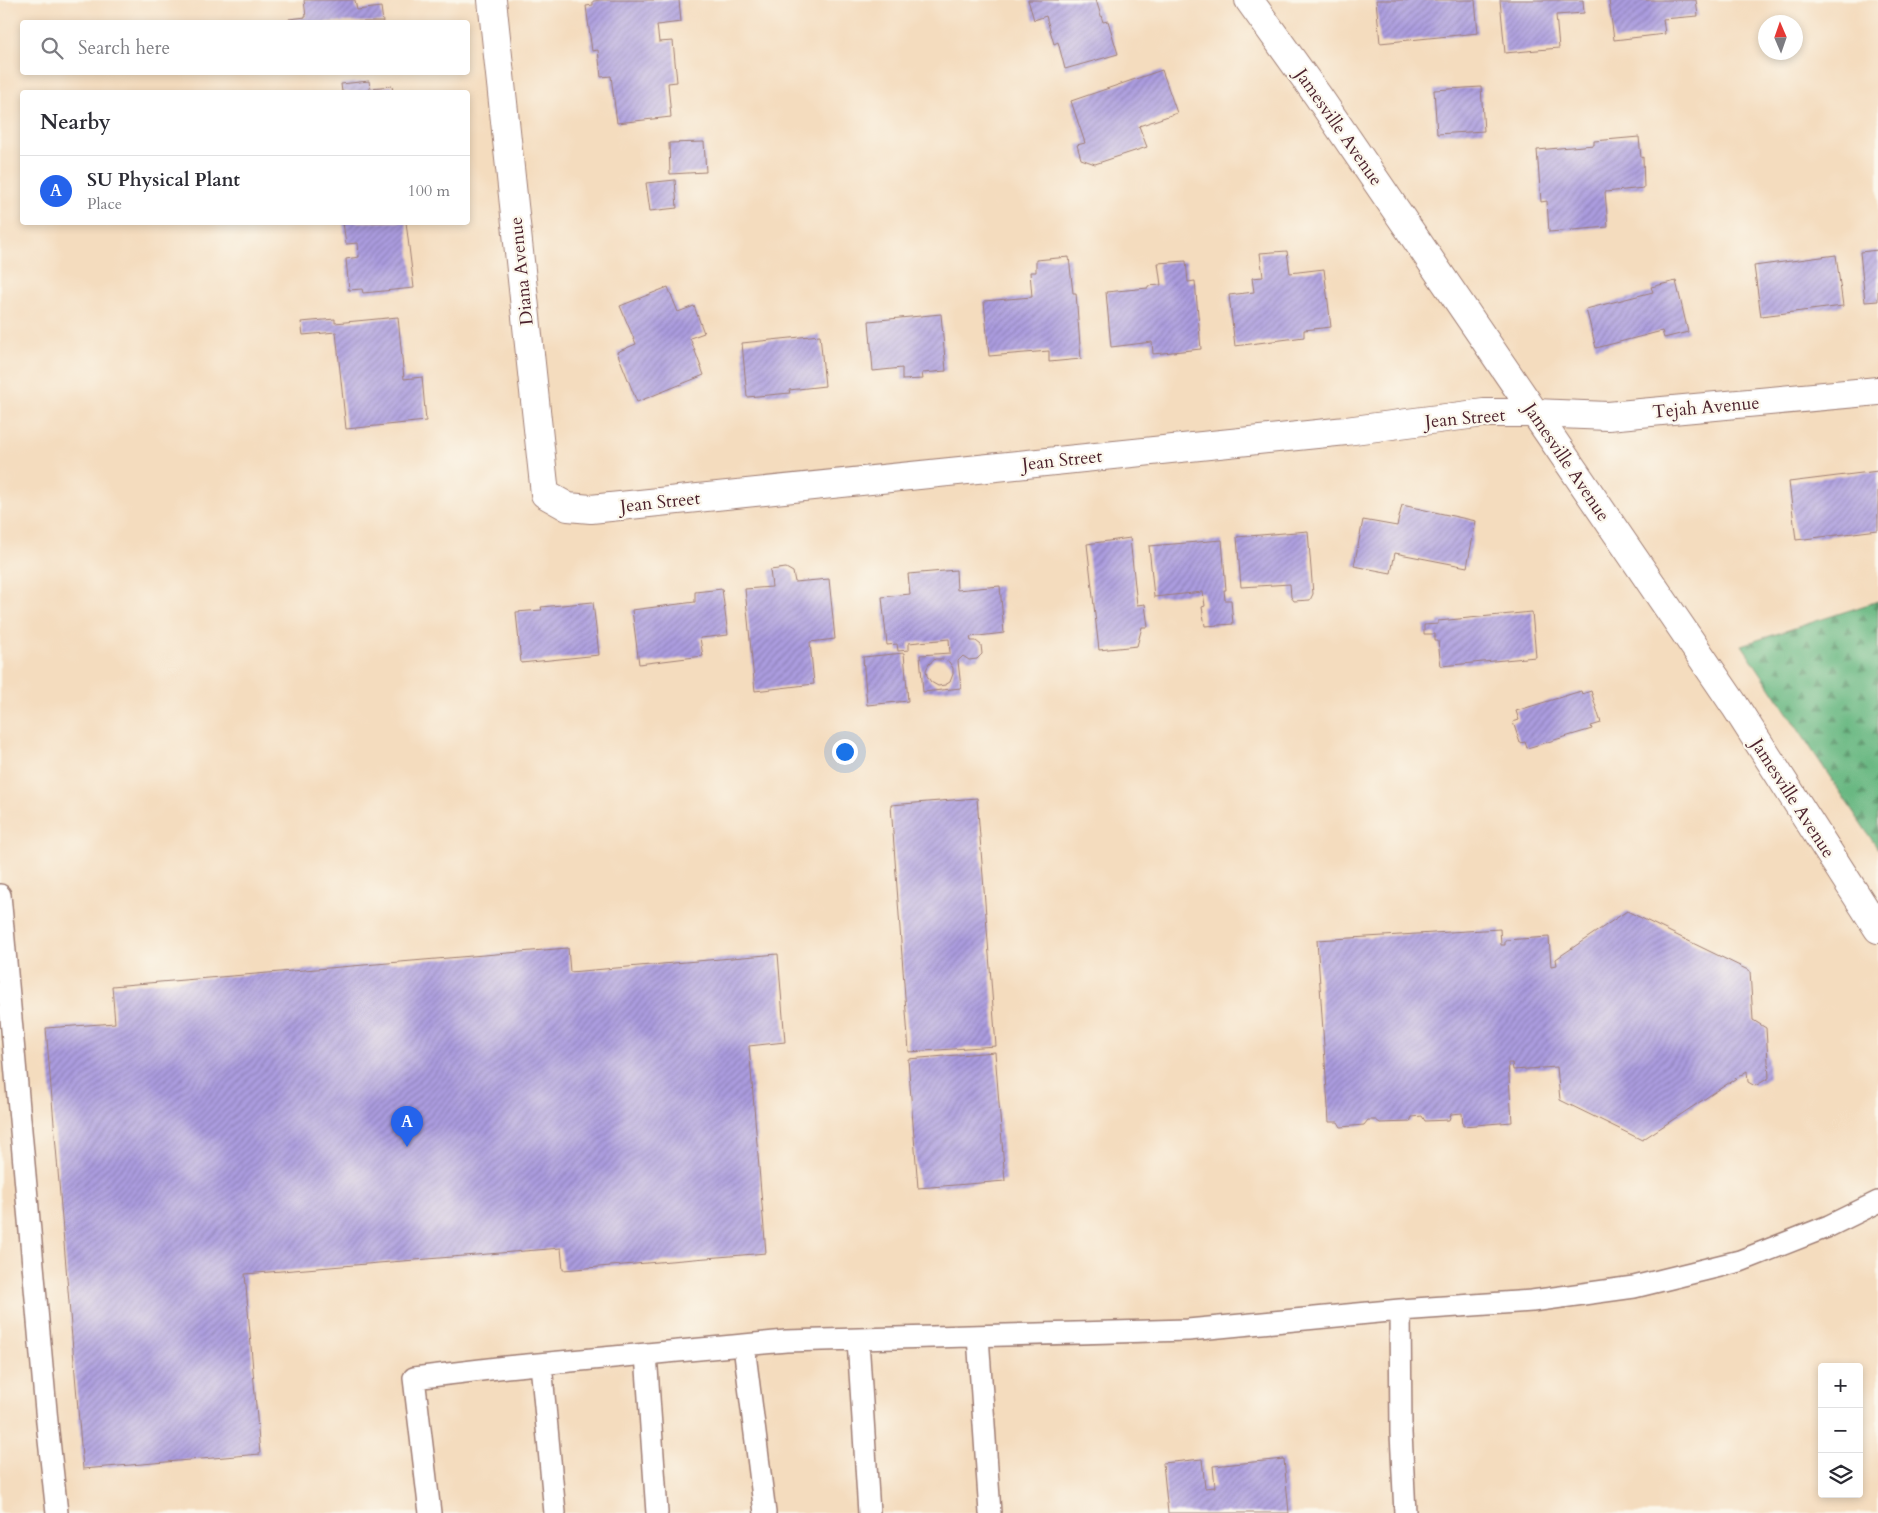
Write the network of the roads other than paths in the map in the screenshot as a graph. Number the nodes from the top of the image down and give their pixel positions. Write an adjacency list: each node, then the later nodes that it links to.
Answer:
1 (492, 0): 5 (street, Diana Avenue)
2 (1249, 0): 4 (street, Jamesville Avenue)
3 (1878, 391): 4 (street, Tejah Avenue)
4 (1534, 413): 5 (street, Jean Street); 7 (street, Jamesville Avenue)
5 (591, 509)
6 (0, 895): 15 (lane)
7 (1878, 929)
8 (1878, 1202): 9 (lane)
9 (1400, 1310): 10 (lane); 22 (lane)
10 (978, 1336): 11 (lane); 21 (lane)
11 (858, 1340): 12 (lane); 20 (lane)
12 (744, 1346): 13 (lane); 19 (lane)
13 (646, 1354): 14 (lane); 18 (lane)
14 (541, 1364): 16 (lane); 17 (lane)
15 (57, 1513)
16 (430, 1513)
17 (555, 1513)
18 (657, 1513)
19 (765, 1513)
20 (869, 1513)
21 (990, 1513)
22 (1405, 1513)

